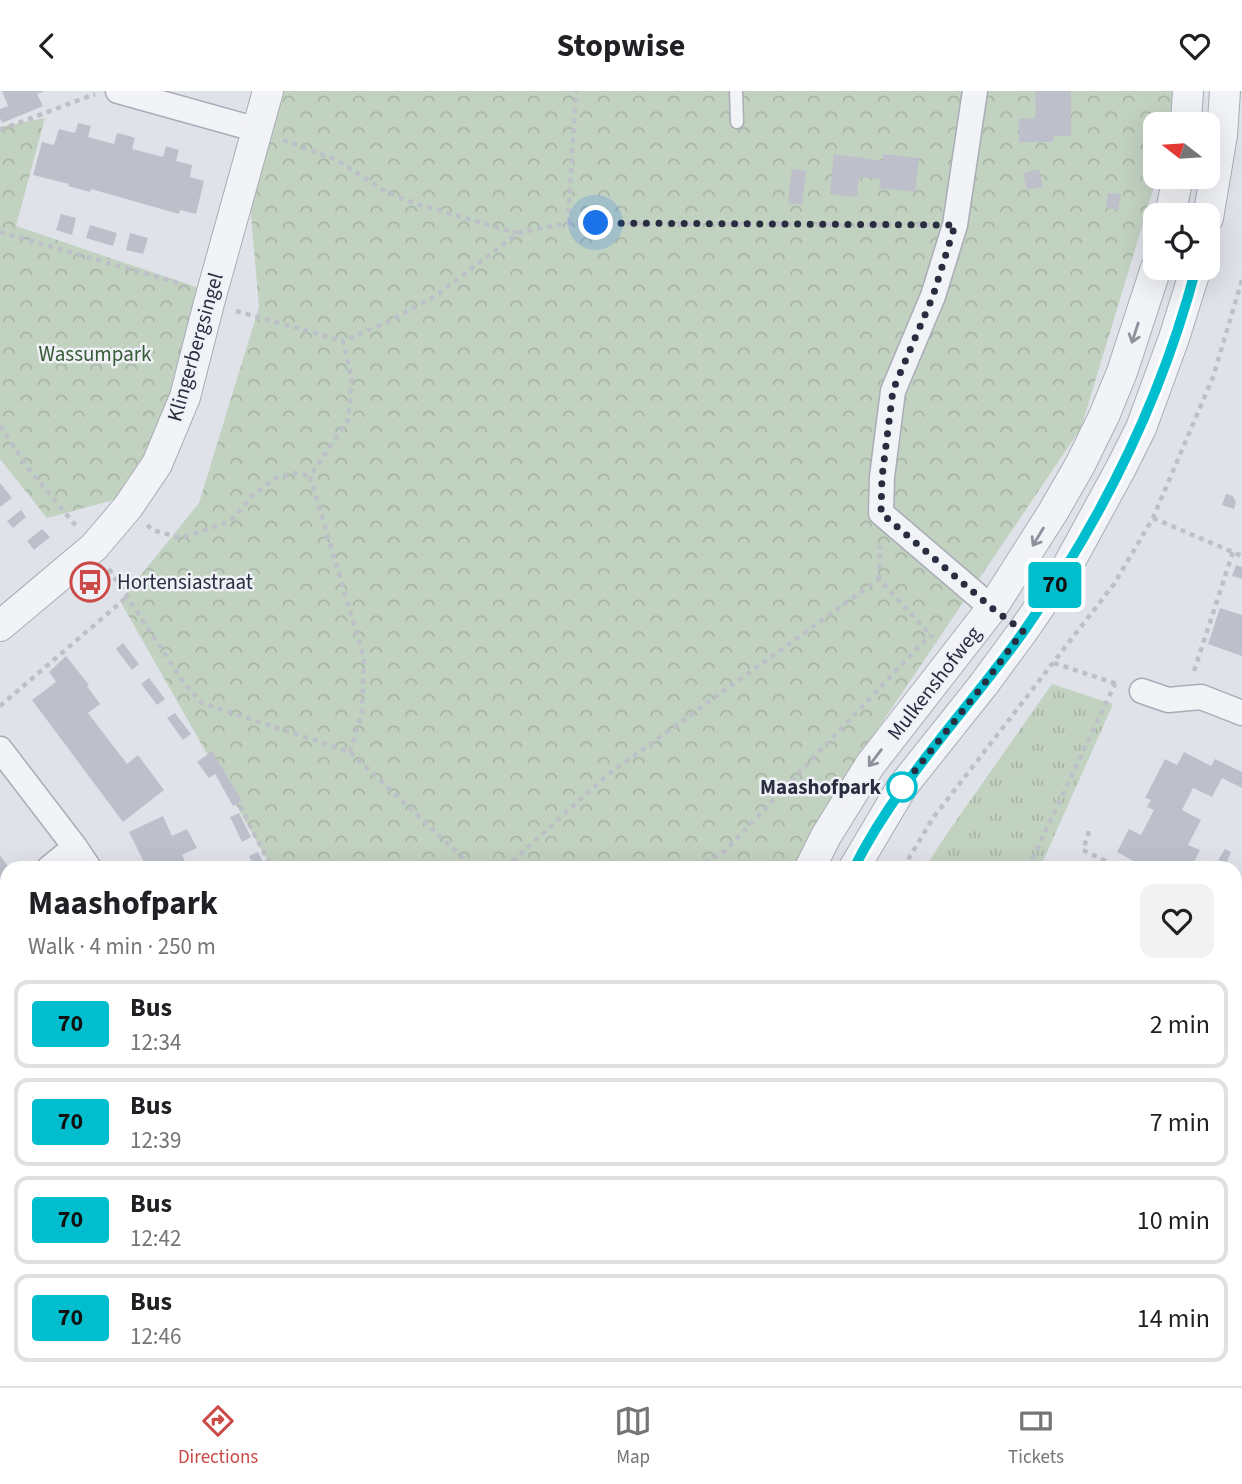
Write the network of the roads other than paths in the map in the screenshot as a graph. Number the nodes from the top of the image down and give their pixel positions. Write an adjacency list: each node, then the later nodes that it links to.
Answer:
1 (118, 91): 9 (street)
2 (268, 91): 9 (street, Klingerbergsingel)
3 (736, 91): 8 (lane)
4 (975, 91): 13 (street)
5 (1188, 91): 7 (street)
6 (1226, 91): 10 (street)
7 (1187, 112)
8 (737, 122)
9 (258, 130): 14 (street, Klingerbergsingel)
10 (1211, 203)
11 (1152, 280): 13 (street, Mulkenshofweg, one-way to 13)
12 (1192, 280): 15 (street, Mulkenshofweg)
13 (992, 608): 15 (street); 22 (street, Mulkenshofweg, one-way to 22)
14 (0, 626)
15 (1023, 631): 23 (street, Mulkenshofweg)
16 (1142, 691): 17 (street)
17 (1242, 713)
18 (0, 749): 19 (street)
19 (75, 846): 20 (street); 21 (street)
20 (57, 861)
21 (85, 861)
22 (814, 861)
23 (858, 861)

